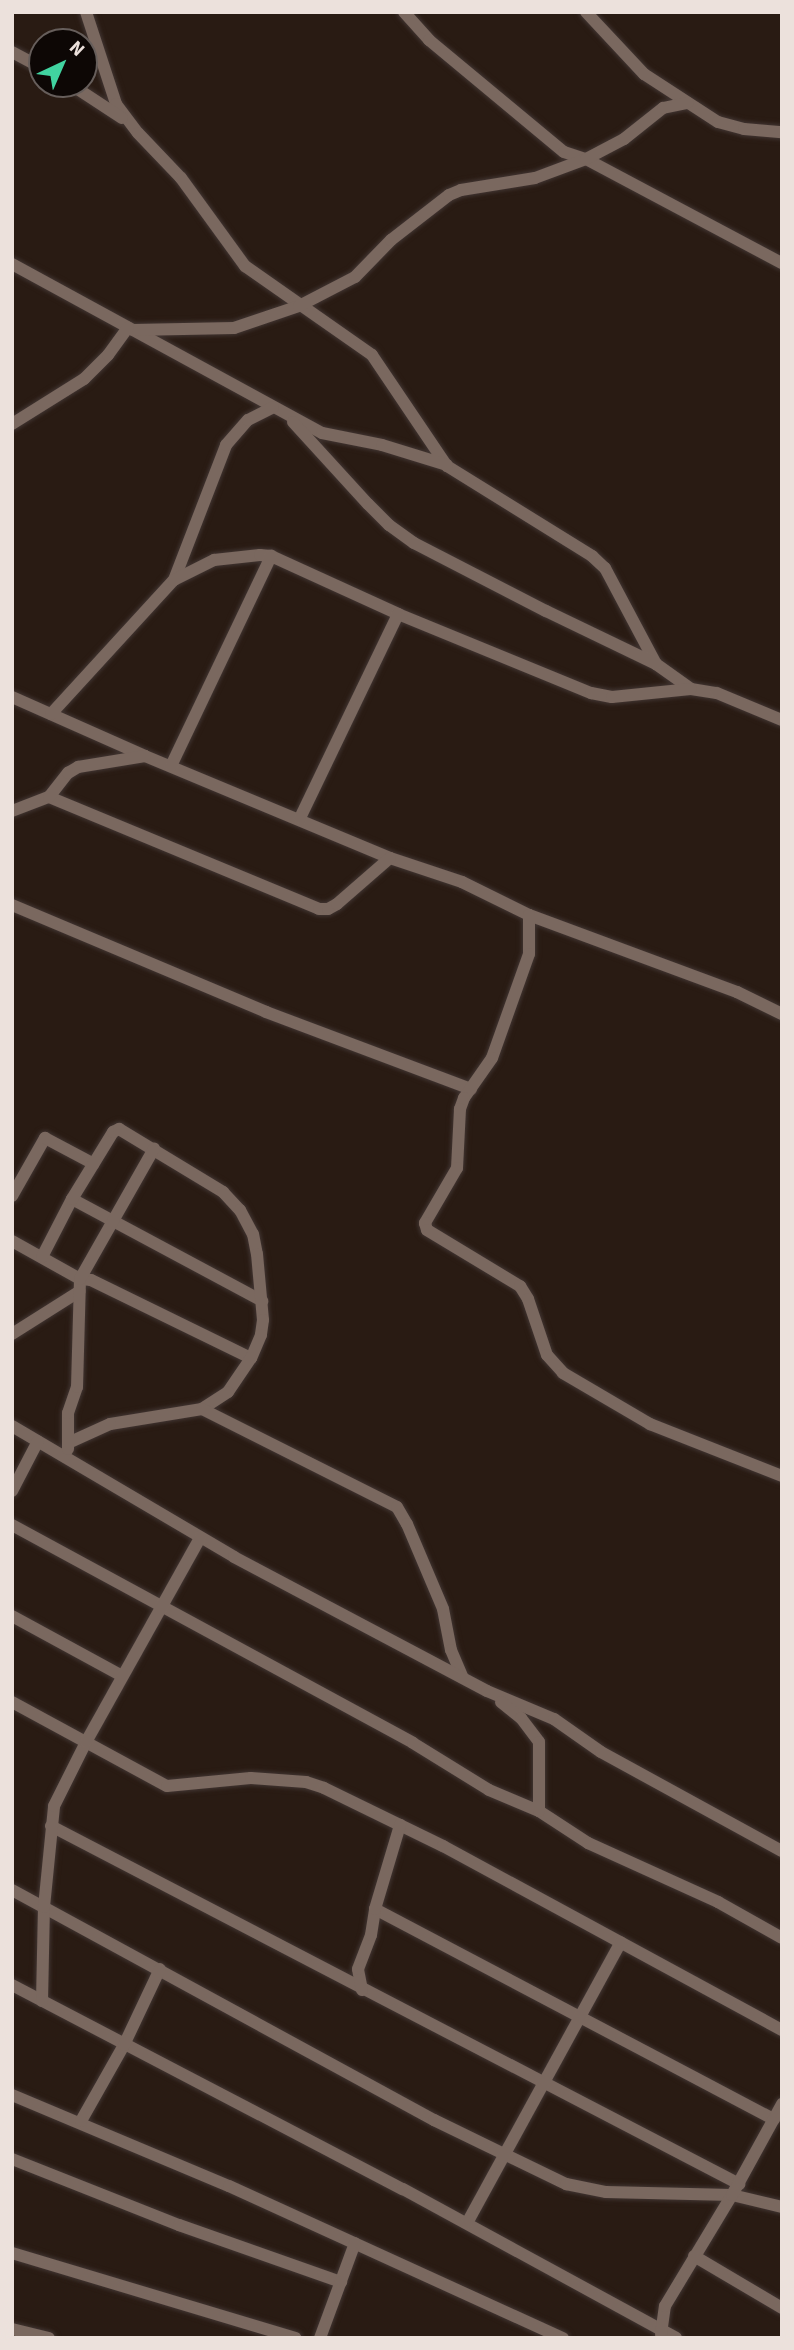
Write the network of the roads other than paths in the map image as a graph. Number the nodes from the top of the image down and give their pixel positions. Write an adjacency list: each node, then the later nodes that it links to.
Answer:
1 (86, 12): 8 (street)
2 (404, 12): 10 (street)
3 (586, 12): 7 (street)
4 (12, 52): 5 (street)
5 (28, 61)
6 (92, 98): 8 (street)
7 (687, 103): 9 (street); 10 (street)
8 (130, 123): 13 (street)
9 (782, 132)
10 (586, 159): 11 (street); 13 (street)
11 (782, 263)
12 (12, 264): 14 (street)
13 (299, 306): 14 (street); 18 (street)
14 (130, 328): 15 (street); 17 (street)
15 (274, 407): 16 (street); 20 (street)
16 (285, 414): 18 (street); 22 (street)
17 (12, 424)
18 (447, 466): 22 (street)
19 (271, 556): 20 (street); 21 (street); 28 (street)
20 (174, 580): 25 (street)
21 (398, 614): 23 (street); 31 (street)
22 (656, 664): 23 (street)
23 (691, 689): 26 (street)
24 (12, 697): 25 (street)
25 (51, 714): 27 (street)
26 (782, 720)
27 (145, 756): 28 (street); 29 (street)
28 (170, 766): 31 (street)
29 (48, 797): 30 (street); 32 (street)
30 (12, 811)
31 (300, 818): 32 (street)
32 (390, 858): 34 (street)
33 (12, 905): 36 (street)
34 (529, 915): 35 (street); 36 (street)
35 (782, 1014)
36 (471, 1089): 53 (street)
37 (154, 1149): 38 (street); 41 (street); 45 (street)
38 (94, 1164): 39 (street); 40 (street)
39 (12, 1196)
40 (72, 1199): 41 (street); 43 (street)
41 (113, 1220): 44 (street); 45 (street)
42 (12, 1241): 43 (street)
43 (42, 1257): 44 (street)
44 (80, 1285): 46 (street); 47 (street); 51 (street)
45 (262, 1301): 47 (street)
46 (15, 1330)
47 (251, 1358): 48 (street)
48 (202, 1409): 51 (street); 60 (street)
49 (12, 1426): 50 (street)
50 (37, 1441): 52 (street); 54 (street)
51 (68, 1443): 52 (street)
52 (69, 1460): 56 (street)
53 (782, 1476)
54 (12, 1491)
55 (12, 1525): 57 (street)
56 (200, 1538): 57 (street); 60 (street)
57 (160, 1606): 59 (street); 64 (street)
58 (12, 1616): 59 (street)
59 (122, 1676): 63 (street)
60 (463, 1678): 61 (street)
61 (487, 1691): 64 (street); 67 (street)
62 (12, 1702): 63 (street)
63 (86, 1742): 65 (street); 66 (street)
64 (539, 1811): 71 (street)
65 (400, 1825): 70 (street); 72 (street)
66 (51, 1826): 69 (street); 75 (street)
67 (782, 1851)
68 (12, 1890): 69 (street)
69 (44, 1908): 73 (street); 76 (street)
70 (375, 1909): 75 (street); 77 (street)
71 (782, 1938)
72 (621, 1941): 77 (street); 78 (street)
73 (160, 1969): 79 (street); 85 (street)
74 (12, 1985): 76 (street)
75 (362, 1990): 80 (street)
76 (42, 2001): 79 (street)
77 (579, 2017): 80 (street); 83 (street)
78 (782, 2030)
79 (124, 2045): 84 (street); 89 (street)
80 (542, 2084): 85 (street); 87 (street)
81 (12, 2095): 84 (street)
82 (782, 2105): 83 (street)
83 (774, 2119): 87 (street)
84 (81, 2122): 90 (street)
85 (505, 2154): 87 (street); 89 (street)
86 (12, 2159): 93 (street)
87 (736, 2190): 88 (street); 92 (street)
88 (782, 2207)
89 (467, 2223): 96 (street)
90 (355, 2243): 93 (street); 100 (street)
91 (12, 2253): 98 (street)
92 (694, 2256): 94 (street); 96 (street)
93 (341, 2282): 99 (street)
94 (782, 2308)
95 (12, 2329): 97 (street)
96 (662, 2334): 101 (street)
97 (49, 2338)
98 (296, 2338)
99 (320, 2338)
100 (563, 2338)
101 (676, 2338)

